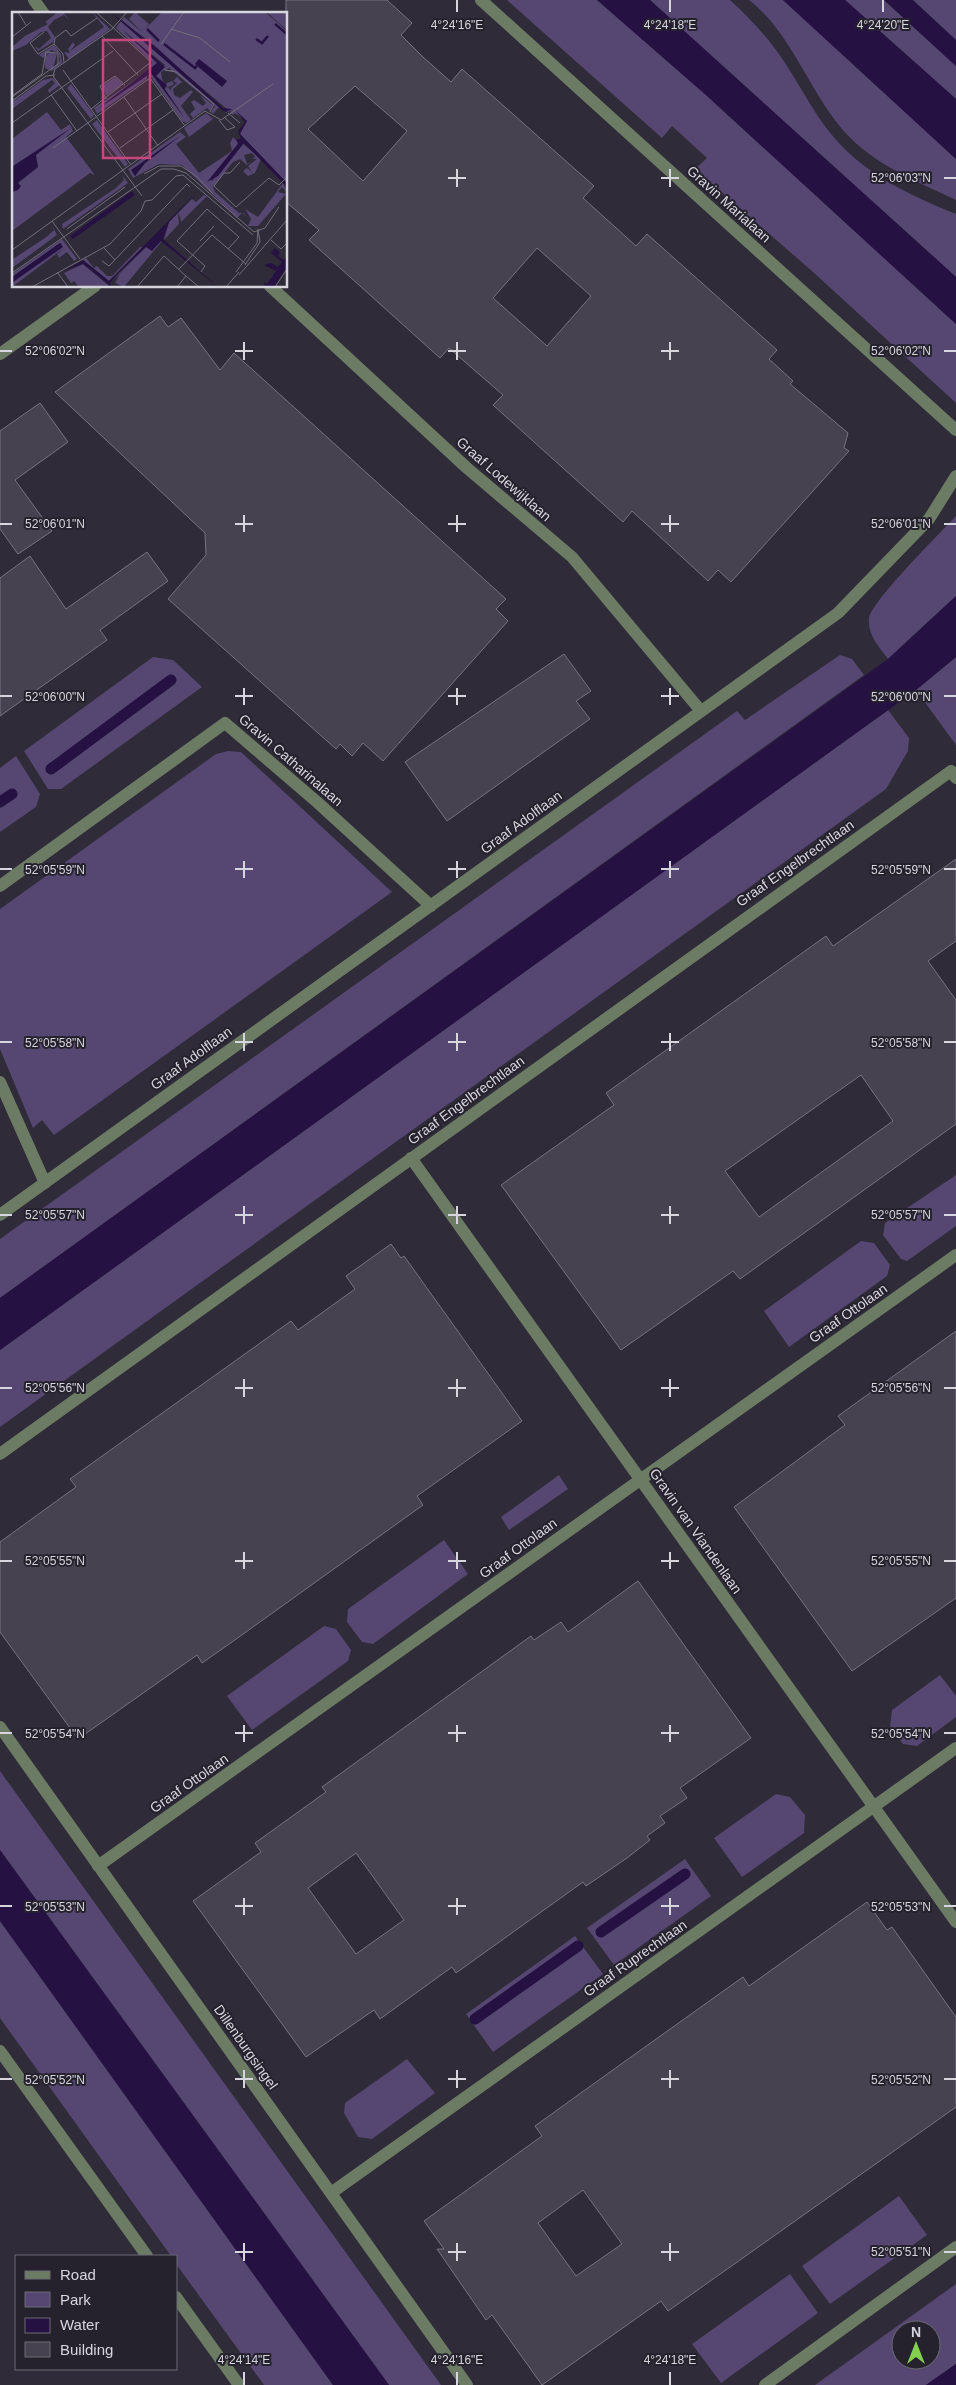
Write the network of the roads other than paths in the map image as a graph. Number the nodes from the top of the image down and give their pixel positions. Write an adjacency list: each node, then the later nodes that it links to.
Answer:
1 (34, 0): 3 (street)
2 (481, 0): 7 (street, Gravin Marialaan)
3 (43, 12)
4 (92, 288): 6 (street)
5 (272, 288): 9 (street, Graaf Lodewijklaan)
6 (0, 354)
7 (956, 430)
8 (956, 476): 9 (street, Graaf Adolflaan)
9 (701, 711): 12 (street, Graaf Adolflaan)
10 (953, 775): 14 (street, Graaf Engelbrechtlaan)
11 (0, 886): 12 (street, Gravin Catharinalaan)
12 (431, 906): 15 (street, Graaf Adolflaan)
13 (0, 1082): 15 (street)
14 (411, 1158): 18 (street, Graaf Engelbrechtlaan); 19 (street, Gravin van Viandenlaan)
15 (45, 1183): 16 (street, Graaf Adolflaan)
16 (0, 1215)
17 (956, 1254): 19 (street, Graaf Ottolaan)
18 (0, 1454)
19 (640, 1479): 22 (street, Gravin van Viandenlaan); 23 (street, Graaf Ottolaan)
20 (0, 1727): 23 (street, Dillenburgsingel)
21 (956, 1748): 22 (street, Graaf Ruprechtlaan)
22 (874, 1806): 24 (street, Gravin van Viandenlaan); 26 (street, Graaf Ruprechtlaan)
23 (98, 1866): 26 (street, Dillenburgsingel)
24 (956, 1922)
25 (0, 2051): 28 (street)
26 (331, 2194): 31 (street, Dillenburgsingel)
27 (956, 2247): 32 (street)
28 (146, 2255)
29 (178, 2300): 30 (street)
30 (239, 2385)
31 (467, 2385)
32 (765, 2385)

